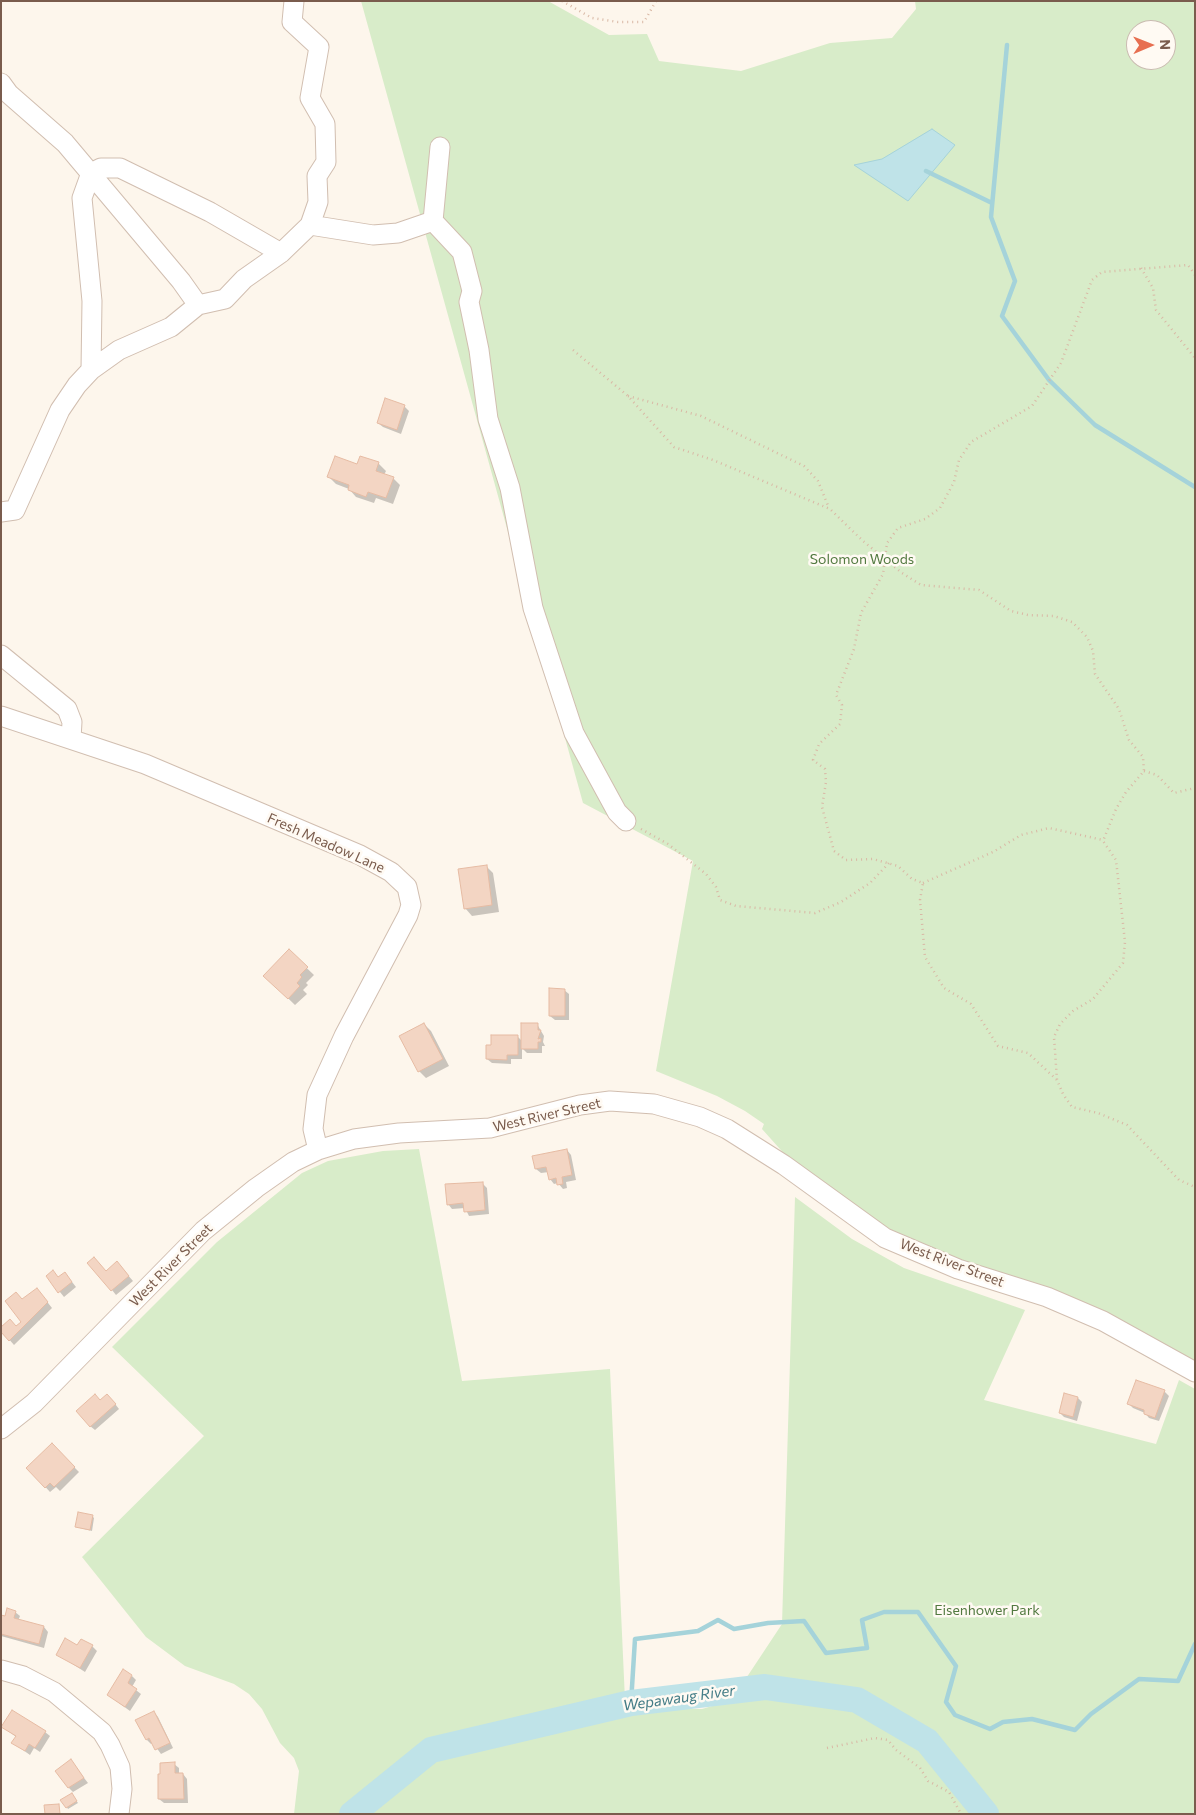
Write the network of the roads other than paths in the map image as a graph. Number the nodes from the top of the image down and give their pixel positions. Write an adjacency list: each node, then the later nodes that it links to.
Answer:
1 (294, 1): 6 (street)
2 (1, 82): 4 (street)
3 (440, 147): 5 (street)
4 (91, 173): 7 (street); 8 (street); 9 (street)
5 (433, 221): 6 (street); 14 (street)
6 (310, 225): 7 (street)
7 (281, 253): 8 (street)
8 (198, 305): 9 (street)
9 (91, 370): 10 (street)
10 (1, 512)
11 (1, 655): 13 (street)
12 (1, 716): 13 (street, Fresh Meadow Lane)
13 (71, 739): 15 (street, Fresh Meadow Lane)
14 (626, 821)
15 (318, 1150): 16 (street, West River Street); 17 (street, West River Street)
16 (1195, 1372)
17 (1, 1430)
18 (1, 1670): 19 (street)
19 (119, 1814)

